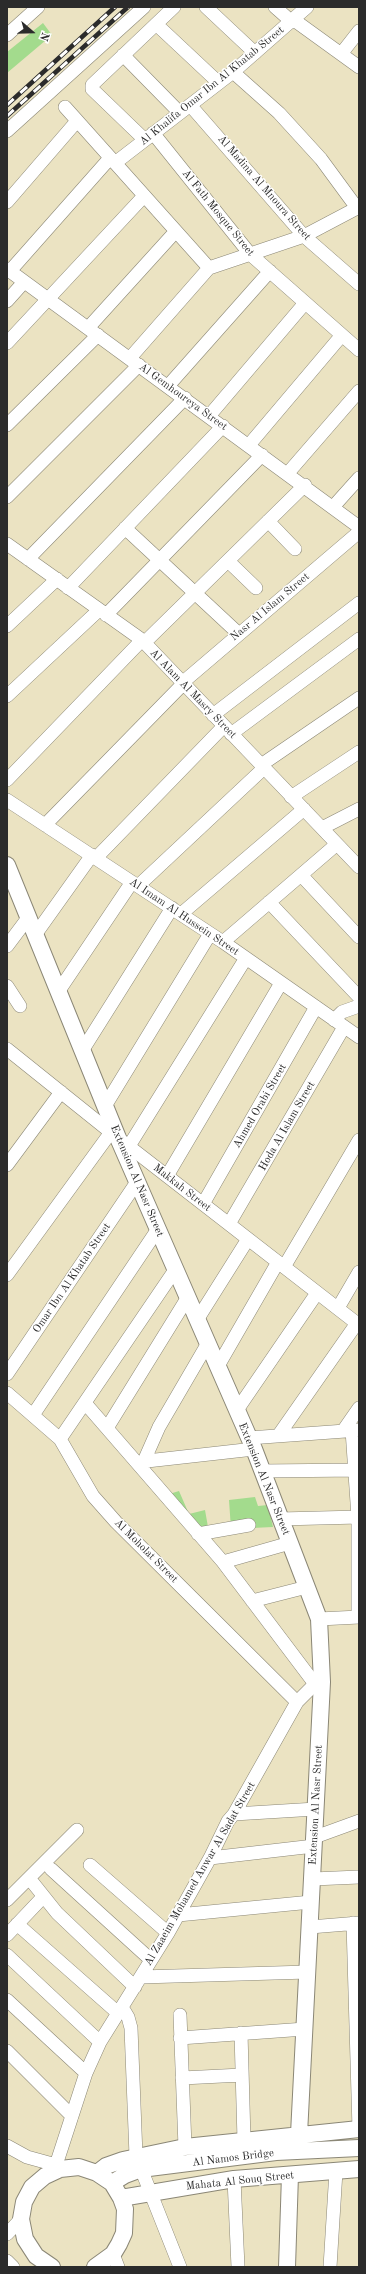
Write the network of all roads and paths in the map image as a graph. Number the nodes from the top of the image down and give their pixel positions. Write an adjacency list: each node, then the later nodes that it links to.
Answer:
1 (38, 7): 10 (street)
2 (144, 7): 20 (street)
3 (174, 7): 8 (street)
4 (206, 7): 11 (street)
5 (275, 7): 7 (street)
6 (307, 7): 7 (street, Al Khalifa Omar Ibn Al Khatab Street)
7 (293, 21): 11 (street, Al Khalifa Omar Ibn Al Khatab Street); 12 (street)
8 (156, 24): 13 (street); 16 (street)
9 (359, 31): 12 (street)
10 (7, 35)
11 (255, 53): 15 (street, Al Khalifa Omar Ibn Al Khatab Street)
12 (341, 54): 14 (street)
13 (123, 55): 18 (street, Al Madina Al Mnoura Street); 21 (street, Al Fath Mosque Street)
14 (359, 68)
15 (233, 72): 16 (street, Al Khalifa Omar Ibn Al Khatab Street); 25 (street)
16 (219, 83): 18 (street, Al Khalifa Omar Ibn Al Khatab Street)
17 (65, 107): 19 (street)
18 (185, 109): 21 (street, Al Khalifa Omar Ibn Al Khatab Street); 27 (street, Al Madina Al Mnoura Street)
19 (77, 121): 22 (street); 24 (street)
20 (7, 131)
21 (149, 137): 22 (street, Al Khalifa Omar Ibn Al Khatab Street); 28 (street, Al Fath Mosque Street)
22 (113, 161): 23 (street); 30 (street, Al Khalifa Omar Ibn Al Khatab Street)
23 (144, 196): 26 (street); 34 (street)
24 (7, 202)
25 (357, 211): 27 (street)
26 (176, 231): 29 (street); 37 (street)
27 (304, 236): 28 (street); 33 (street, Al Madina Al Mnoura Street)
28 (250, 254): 29 (street); 31 (street, Al Fath Mosque Street)
29 (209, 268): 41 (street)
30 (8, 270): 32 (street, Al Gemhoureya Street)
31 (270, 271): 36 (street, Al Fath Mosque Street); 42 (street)
32 (24, 282): 34 (street, Al Gemhoureya Street); 35 (street)
33 (359, 284)
34 (49, 300): 37 (street, Al Gemhoureya Street); 39 (street)
35 (7, 301)
36 (306, 303): 38 (street, Al Fath Mosque Street); 45 (street)
37 (93, 332): 41 (street, Al Gemhoureya Street); 46 (street)
38 (342, 335): 40 (street, Al Fath Mosque Street); 48 (street)
39 (7, 343)
40 (359, 350)
41 (134, 362): 42 (street, Al Gemhoureya Street); 53 (street)
42 (168, 386): 44 (street, Al Gemhoureya Street)
43 (359, 390): 50 (street)
44 (185, 398): 45 (street, Al Gemhoureya Street); 61 (street)
45 (209, 416): 47 (street, Al Gemhoureya Street)
46 (7, 425)
47 (223, 426): 48 (street, Al Gemhoureya Street); 57 (street)
48 (249, 445): 49 (street, Al Gemhoureya Street)
49 (262, 455): 50 (street, Al Gemhoureya Street); 62 (street)
50 (288, 473): 52 (street, Al Gemhoureya Street)
51 (359, 478): 54 (street)
52 (305, 485): 54 (street, Al Gemhoureya Street); 55 (street)
53 (7, 496)
54 (333, 507): 56 (street, Al Gemhoureya Street)
55 (268, 521): 60 (street); 63 (street)
56 (359, 526)
57 (125, 528): 62 (street); 65 (street)
58 (359, 532): 71 (street, Nasr Al Islam Street)
59 (9, 548): 61 (street, Al Alam Al Masry Street)
60 (295, 549)
61 (28, 559): 64 (street, Al Alam Al Masry Street)
62 (160, 560): 67 (street); 69 (street)
63 (228, 561): 66 (street); 67 (street)
64 (57, 579): 65 (street, Al Alam Al Masry Street); 70 (street)
65 (68, 588): 69 (street, Al Alam Al Masry Street)
66 (256, 588)
67 (195, 593): 71 (street); 73 (street)
68 (359, 603): 77 (street)
69 (102, 612): 73 (street, Al Alam Al Masry Street); 75 (street)
70 (7, 626)
71 (239, 634): 74 (street, Nasr Al Islam Street)
72 (359, 639): 78 (street)
73 (143, 642): 74 (street, Al Alam Al Masry Street); 81 (street)
74 (183, 683): 77 (street, Al Alam Al Masry Street); 86 (street, Nasr Al Islam Street)
75 (7, 696)
76 (359, 698): 80 (street)
77 (213, 715): 78 (street, Al Alam Al Masry Street)
78 (227, 730): 80 (street, Al Alam Al Masry Street); 89 (street)
79 (359, 752): 82 (street)
80 (262, 766): 82 (street, Al Alam Al Masry Street); 93 (street)
81 (7, 780)
82 (291, 796): 84 (street, Al Alam Al Masry Street)
83 (7, 800): 86 (street, Al Imam Al Hussein Street)
84 (304, 809): 87 (street, Al Alam Al Masry Street); 95 (street)
85 (359, 809): 87 (street)
86 (45, 825): 89 (street, Al Imam Al Hussein Street)
87 (322, 828): 88 (street, Al Alam Al Masry Street)
88 (337, 844): 90 (street, Al Alam Al Masry Street); 92 (street)
89 (94, 857): 93 (street, Al Imam Al Hussein Street); 98 (street)
90 (358, 864)
91 (8, 870): 96 (street, Extension Al Nasr Street)
92 (301, 875): 94 (street); 99 (street)
93 (135, 884): 95 (street, Al Imam Al Hussein Street); 105 (street)
94 (269, 902): 100 (street); 106 (street)
95 (176, 911): 97 (street, Al Imam Al Hussein Street); 112 (street)
96 (28, 918): 98 (street, Extension Al Nasr Street); 101 (street)
97 (210, 934): 100 (street, Al Imam Al Hussein Street); 115 (street)
98 (35, 935): 105 (street, Extension Al Nasr Street)
99 (359, 936)
100 (223, 942): 102 (street, Al Imam Al Hussein Street)
101 (7, 946)
102 (246, 958): 103 (street, Al Imam Al Hussein Street); 116 (street)
103 (281, 983): 109 (street, Al Imam Al Hussein Street); 119 (street)
104 (7, 986): 107 (street)
105 (58, 992): 112 (street, Extension Al Nasr Street)
106 (359, 997)
107 (20, 1006)
108 (359, 1006): 110 (street)
109 (316, 1007): 110 (street, Al Imam Al Hussein Street); 121 (street, Ahmed Orabi Street)
110 (339, 1023): 111 (street, Al Imam Al Hussein Street); 122 (street, Hoda Al Islam Street)
111 (359, 1037)
112 (82, 1050): 115 (street, Extension Al Nasr Street)
113 (9, 1054): 114 (street, Makkah Street)
114 (61, 1092): 116 (street, Makkah Street); 118 (street)
115 (104, 1106): 116 (street, Extension Al Nasr Street)
116 (119, 1139): 119 (street, Makkah Street); 120 (street, Extension Al Nasr Street); 128 (street)
117 (359, 1140): 125 (street)
118 (7, 1165)
119 (167, 1176): 121 (street, Makkah Street)
120 (137, 1182): 123 (street, Extension Al Nasr Street); 136 (street, Omar Ibn Al Khatab Street)
121 (203, 1204): 122 (street, Makkah Street)
122 (229, 1224): 124 (street, Makkah Street)
123 (158, 1229): 126 (street, Extension Al Nasr Street); 141 (street)
124 (248, 1239): 125 (street, Makkah Street); 132 (street)
125 (281, 1264): 129 (street, Makkah Street); 135 (street)
126 (175, 1270): 130 (street, Extension Al Nasr Street); 138 (street)
127 (359, 1272): 131 (street)
128 (7, 1275)
129 (317, 1293): 131 (street, Makkah Street); 140 (street)
130 (188, 1298): 132 (street, Extension Al Nasr Street); 142 (street)
131 (338, 1308): 133 (street, Makkah Street)
132 (198, 1320): 134 (street, Extension Al Nasr Street)
133 (358, 1324): 144 (street)
134 (208, 1343): 135 (street, Extension Al Nasr Street); 147 (street)
135 (218, 1366): 140 (street, Extension Al Nasr Street)
136 (7, 1374)
137 (7, 1393): 141 (street, Al Moholat Street)
138 (85, 1403): 142 (street); 145 (street)
139 (359, 1408): 143 (street)
140 (237, 1410): 146 (street, Extension Al Nasr Street)
141 (33, 1415): 145 (street, Al Moholat Street)
142 (107, 1428): 147 (street)
143 (351, 1430): 144 (street); 148 (street)
144 (278, 1436): 146 (street)
145 (60, 1439): 161 (street, Al Moholat Street)
146 (251, 1444): 147 (street); 149 (street, Extension Al Nasr Street)
147 (140, 1462): 153 (street)
148 (357, 1470): 149 (street); 150 (street)
149 (262, 1471): 151 (street, Extension Al Nasr Street)
150 (358, 1517): 151 (street); 158 (street)
151 (280, 1519): 154 (street, Extension Al Nasr Street)
152 (249, 1524): 153 (street)
153 (198, 1534): 155 (street)
154 (290, 1543): 155 (street); 156 (street, Extension Al Nasr Street)
155 (223, 1562): 157 (street)
156 (306, 1587): 157 (street); 159 (street, Extension Al Nasr Street)
157 (252, 1601): 160 (street)
158 (358, 1617): 159 (street)
159 (319, 1619): 160 (street, Extension Al Nasr Street)
160 (319, 1683): 161 (street, Al Zaaeim Mohamed Anwar Al Sadat Street); 162 (street, Extension Al Nasr Street)
161 (297, 1702): 163 (street, Al Zaaeim Mohamed Anwar Al Sadat Street)
162 (316, 1809): 163 (street); 166 (street, Extension Al Nasr Street)
163 (234, 1814): 167 (street, Al Zaaeim Mohamed Anwar Al Sadat Street)
164 (359, 1821): 166 (street)
165 (77, 1830): 174 (street)
166 (314, 1842): 167 (street); 171 (street, Extension Al Nasr Street)
167 (210, 1858): 176 (street, Al Zaaeim Mohamed Anwar Al Sadat Street)
168 (90, 1865): 180 (street)
169 (51, 1869): 183 (street)
170 (359, 1877): 171 (street)
171 (313, 1879): 175 (street, Extension Al Nasr Street)
172 (33, 1883): 173 (street)
173 (43, 1897): 178 (street); 185 (street)
174 (7, 1900)
175 (311, 1902): 176 (street); 179 (street, Extension Al Nasr Street)
176 (178, 1915): 180 (street, Al Zaaeim Mohamed Anwar Al Sadat Street)
177 (356, 1923): 179 (street); 198 (street)
178 (17, 1924): 181 (street); 187 (street)
179 (310, 1928): 184 (street, Extension Al Nasr Street)
180 (168, 1933): 183 (street, Al Zaaeim Mohamed Anwar Al Sadat Street)
181 (7, 1935)
182 (7, 1955): 192 (street)
183 (151, 1960): 185 (street, Al Zaaeim Mohamed Anwar Al Sadat Street)
184 (308, 1972): 185 (street); 189 (street, Extension Al Nasr Street)
185 (138, 1982): 187 (street, Al Zaaeim Mohamed Anwar Al Sadat Street)
186 (7, 2000): 194 (street)
187 (120, 2010): 192 (street, Al Zaaeim Mohamed Anwar Al Sadat Street); 204 (street)
188 (180, 2015): 191 (street)
189 (305, 2028): 190 (street); 199 (street, Extension Al Nasr Street)
190 (241, 2033): 191 (street); 195 (street)
191 (180, 2038): 196 (street)
192 (100, 2042): 194 (street, Al Zaaeim Mohamed Anwar Al Sadat Street)
193 (7, 2051): 197 (street)
194 (86, 2073): 197 (street, Al Zaaeim Mohamed Anwar Al Sadat Street)
195 (242, 2075): 196 (street); 200 (street)
196 (182, 2078): 201 (street)
197 (72, 2116): 205 (street, Al Zaaeim Mohamed Anwar Al Sadat Street)
198 (359, 2129): 199 (street)
199 (299, 2134): 200 (street)
200 (244, 2140): 201 (street)
201 (185, 2147): 204 (street)
202 (359, 2148): 204 (street, Al Namos Bridge)
203 (8, 2151): 205 (street)
204 (138, 2163): 208 (street); 211 (street, Al Namos Bridge); 212 (street)
205 (58, 2167): 208 (street); 214 (street)
206 (359, 2169): 207 (street, Mahata Al Souq Street)
207 (336, 2171): 209 (street, Mahata Al Souq Street); 224 (street)
208 (97, 2172): 211 (street)
209 (290, 2175): 210 (street, Mahata Al Souq Street); 223 (street)
210 (234, 2179): 212 (street, Mahata Al Souq Street); 222 (street)
211 (112, 2183): 213 (street)
212 (150, 2193): 213 (street, Mahata Al Souq Street); 221 (street)
213 (121, 2198): 216 (street)
214 (21, 2219): 215 (street); 219 (street)
215 (7, 2234)
216 (115, 2260): 220 (street)
217 (7, 2261): 218 (street)
218 (13, 2267)
219 (52, 2267)
220 (95, 2267)
221 (180, 2267)
222 (238, 2267)
223 (287, 2267)
224 (330, 2267)

